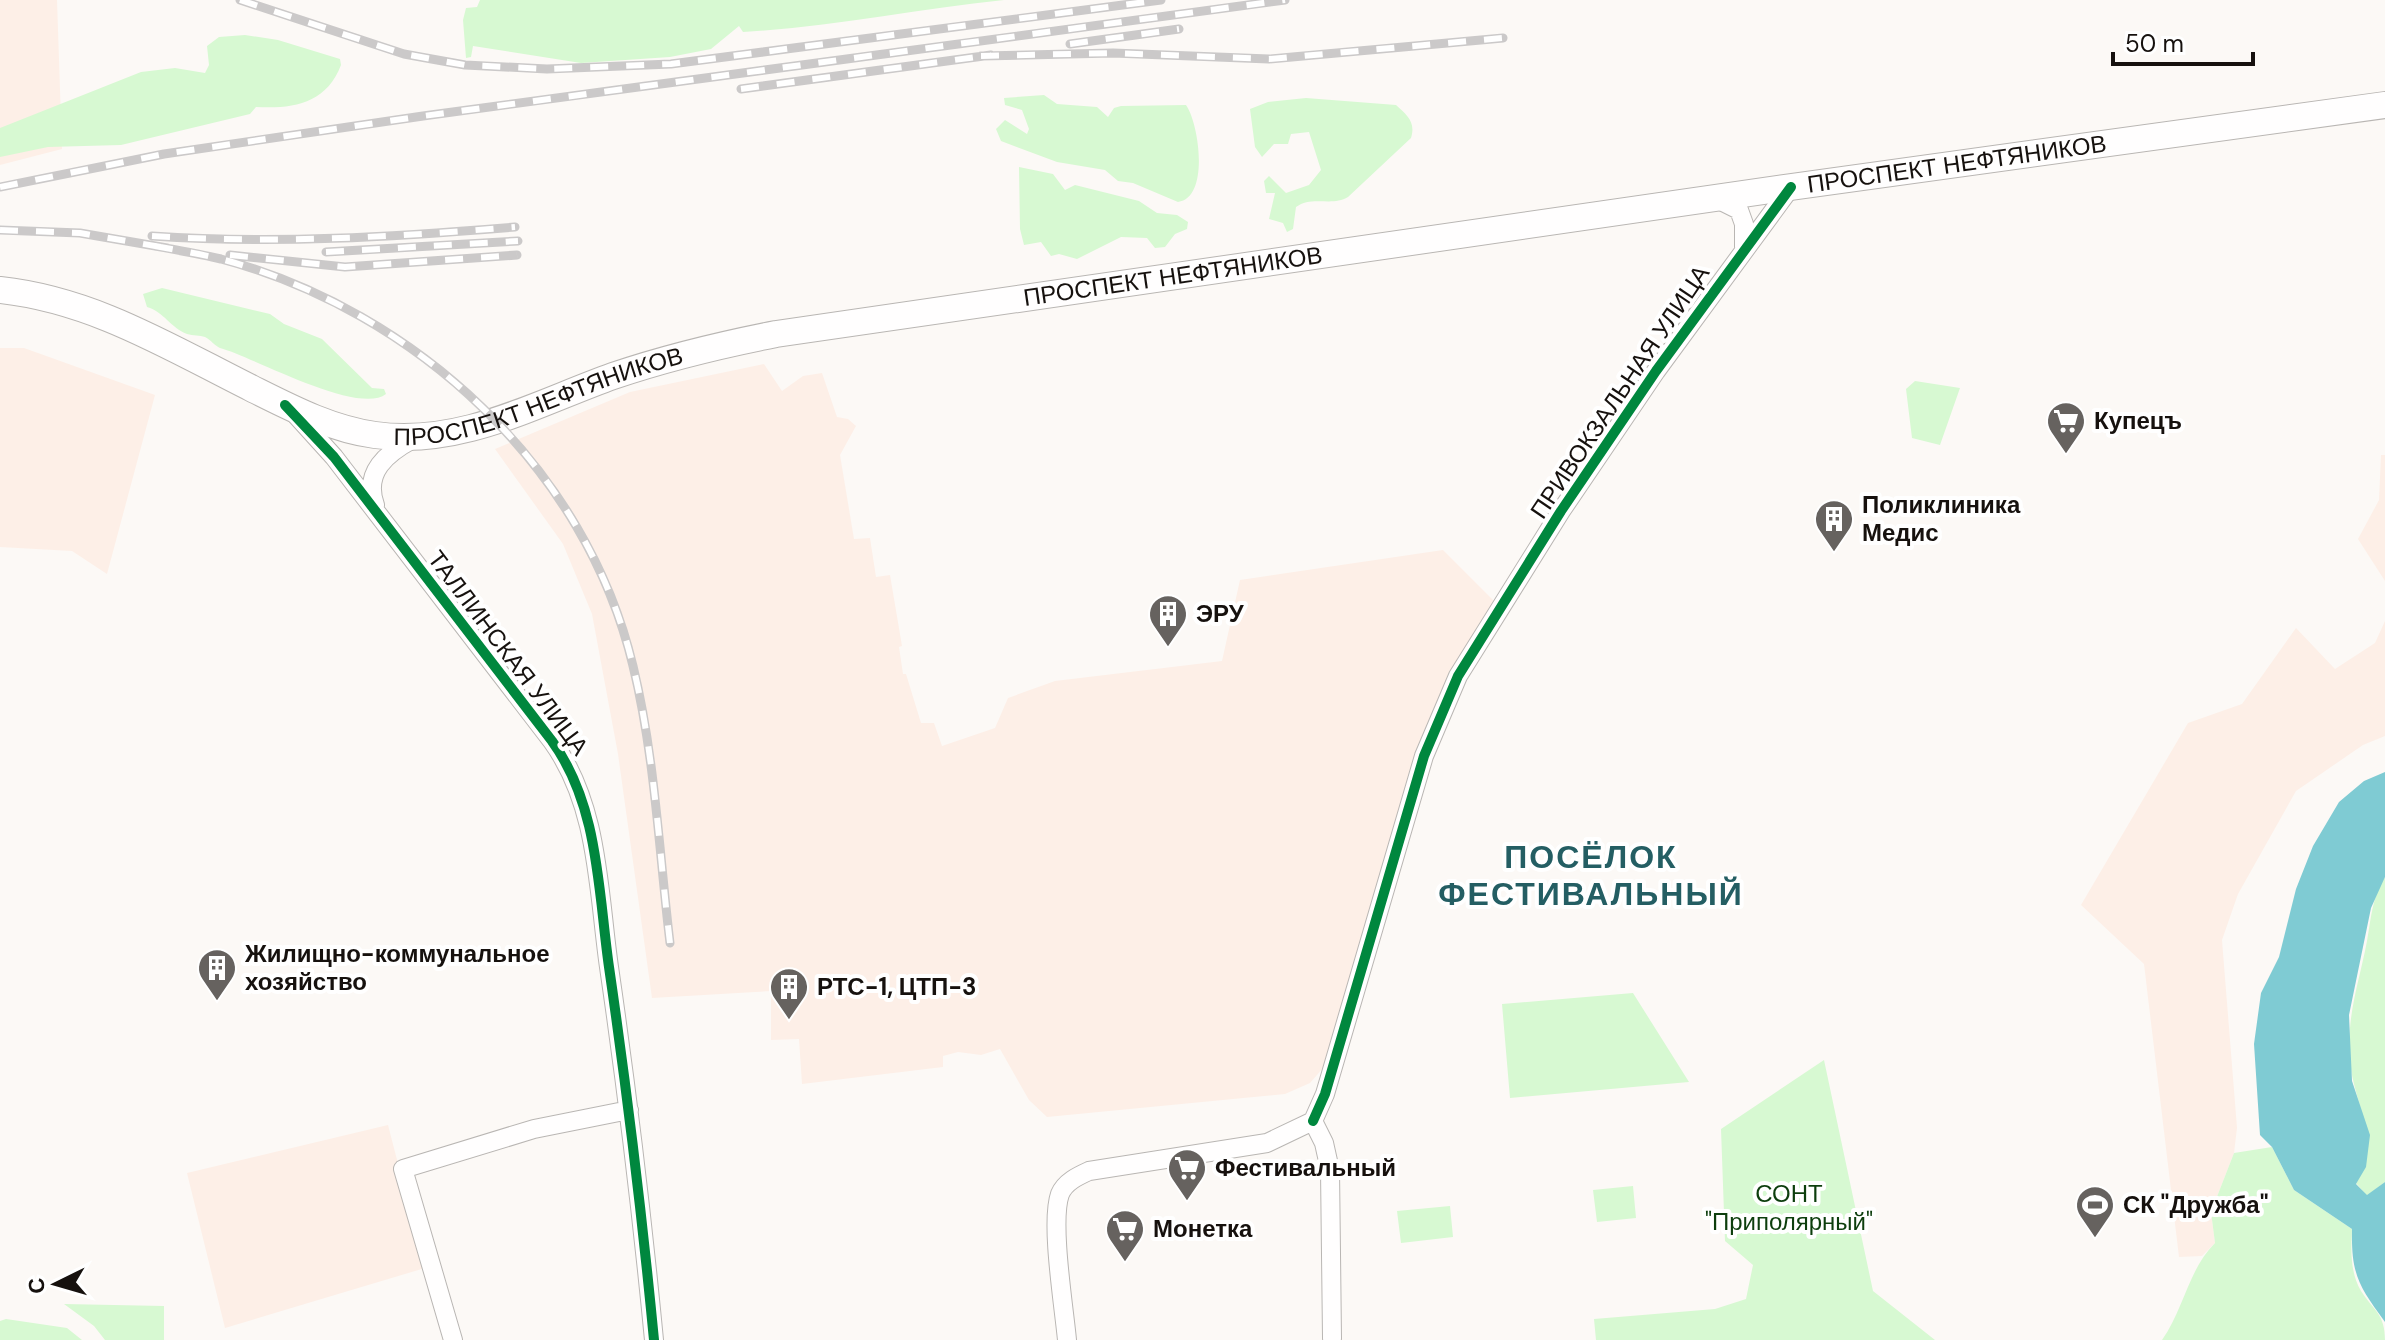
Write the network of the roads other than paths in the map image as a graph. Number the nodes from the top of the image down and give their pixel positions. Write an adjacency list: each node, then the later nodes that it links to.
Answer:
1 (2385, 105): 2 (main road, ПРОСПЕКТ НЕФТЯНИКОВ)
2 (1791, 187): 3 (main road, ПРОСПЕКТ НЕФТЯНИКОВ); 4 (street, ПРИВОКЗАЛЬНАЯ УЛИЦА)
3 (1715, 198): 4 (street); 7 (main road, ПРОСПЕКТ НЕФТЯНИКОВ)
4 (1744, 247): 10 (street, ПРИВОКЗАЛЬНАЯ УЛИЦА)
5 (0, 290): 6 (main road, ПРОСПЕКТ НЕФТЯНИКОВ)
6 (285, 405): 7 (main road, ПРОСПЕКТ НЕФТЯНИКОВ); 8 (street, ТАЛЛИНСКАЯ УЛИЦА)
7 (416, 437): 8 (street)
8 (377, 512): 9 (street, ТАЛЛИНСКАЯ УЛИЦА)
9 (629, 1110): 12 (street); 13 (street, ТАЛЛИНСКАЯ УЛИЦА)
10 (1313, 1121): 11 (street); 14 (street)
11 (1332, 1338)
12 (453, 1340)
13 (654, 1340)
14 (1067, 1340)

